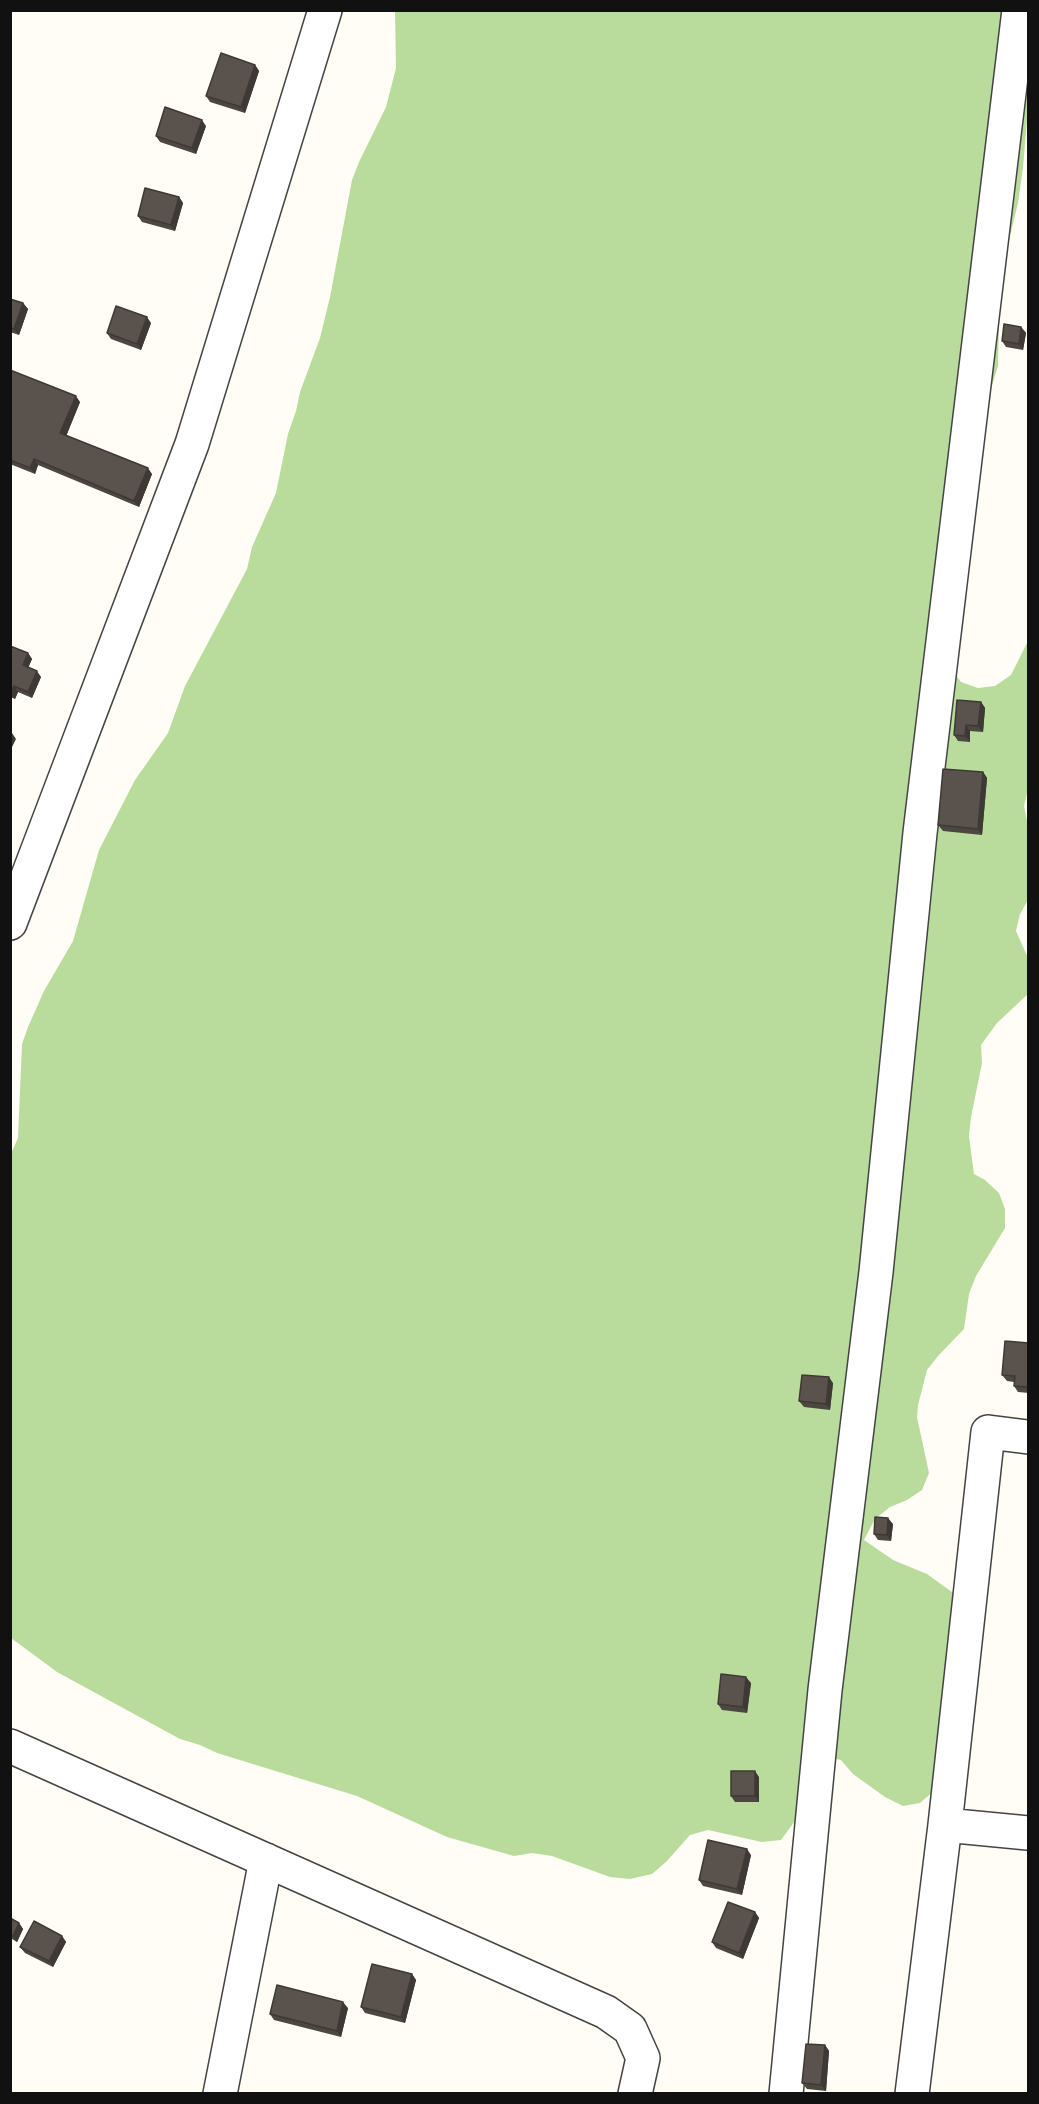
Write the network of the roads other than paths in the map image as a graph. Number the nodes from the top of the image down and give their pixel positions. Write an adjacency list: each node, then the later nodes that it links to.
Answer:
1 (324, 10): 3 (street)
2 (1019, 10): 11 (street)
3 (10, 923)
4 (1029, 1437): 6 (street)
5 (10, 1746): 8 (street)
6 (945, 1825): 7 (street); 12 (street)
7 (1029, 1833)
8 (266, 1860): 9 (street); 10 (street)
9 (220, 2094)
10 (635, 2094)
11 (786, 2094)
12 (912, 2094)

